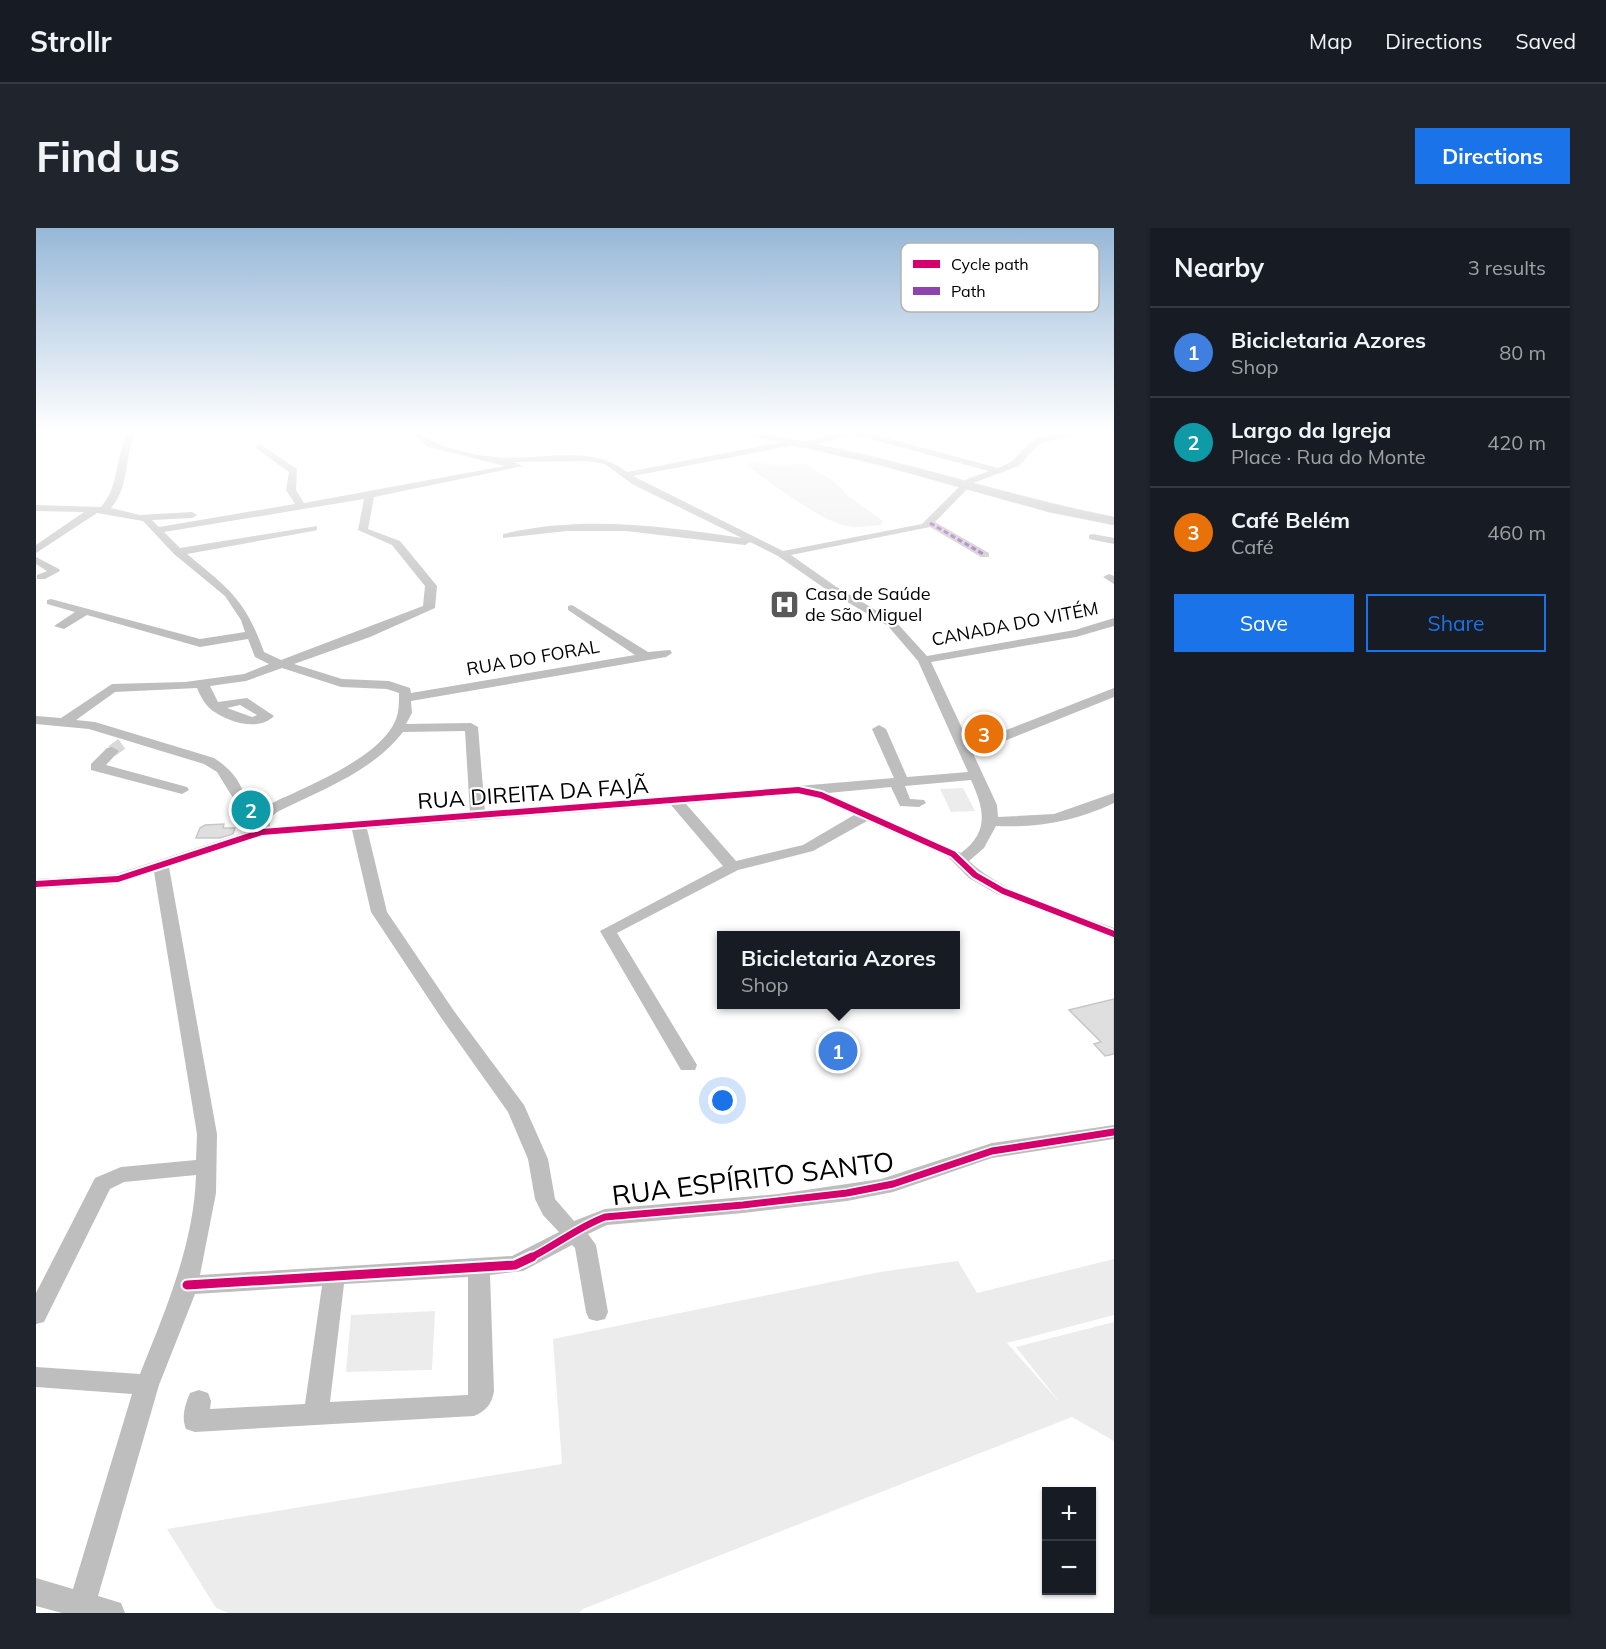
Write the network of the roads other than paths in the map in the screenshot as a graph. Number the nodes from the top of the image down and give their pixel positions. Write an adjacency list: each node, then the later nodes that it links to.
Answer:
1 (112, 498): 10 (street)
2 (296, 498): 8 (street)
3 (346, 498): 8 (street)
4 (369, 498): 35 (street)
5 (670, 498): 19 (street)
6 (954, 498): 13 (street)
7 (1012, 498): 12 (main road)
8 (298, 503): 11 (street); 15 (street)
9 (36, 508): 10 (street)
10 (99, 510): 11 (street); 20 (street)
11 (142, 517): 15 (street)
12 (1114, 520)
13 (930, 523): 22 (street); 23 (street)
14 (313, 528): 21 (street)
15 (158, 530): 21 (street)
16 (507, 536): 19 (street)
17 (1093, 537): 18 (street)
18 (1114, 541)
19 (759, 543): 22 (street)
20 (36, 550)
21 (178, 552): 31 (street)
22 (782, 554): 34 (street)
23 (985, 555)
24 (36, 560): 25 (street)
25 (41, 577)
26 (51, 602): 28 (street)
27 (572, 608): 33 (street)
28 (84, 612): 30 (street); 31 (street)
29 (1114, 622): 34 (street, CANADA DO VITÉM)
30 (60, 626)
31 (252, 635): 35 (street)
32 (666, 653): 33 (street, RUA DO FORAL)
33 (645, 656): 38 (street, RUA DO FORAL)
34 (924, 660): 45 (street)
35 (279, 665): 36 (street); 38 (street)
36 (203, 685): 39 (street); 41 (street)
37 (1114, 692): 45 (street)
38 (406, 698): 42 (street)
39 (215, 706)
40 (36, 720): 41 (street)
41 (66, 721): 44 (street)
42 (400, 728): 53 (street); 56 (street)
43 (879, 729): 47 (street)
44 (122, 744): 48 (street); 54 (street)
45 (965, 746): 46 (street)
46 (978, 775): 47 (street, RUA DIREITA DA FAJÃ); 57 (street)
47 (899, 781): 49 (street, RUA DIREITA DA FAJÃ); 52 (street)
48 (182, 790)
49 (808, 791): 51 (street, RUA DIREITA DA FAJÃ); 55 (street)
50 (1114, 797): 57 (street)
51 (675, 800): 56 (street, RUA DIREITA DA FAJÃ); 62 (street)
52 (919, 803)
53 (272, 808): 54 (street); 59 (street)
54 (240, 811): 59 (street)
55 (866, 815): 60 (street); 62 (street)
56 (478, 817): 58 (street, RUA DIREITA DA FAJÃ)
57 (991, 821): 60 (street)
58 (358, 825): 59 (street, RUA DIREITA DA FAJÃ); 68 (street)
59 (261, 828): 61 (street)
60 (960, 859): 64 (street)
61 (162, 867): 63 (street); 67 (street)
62 (732, 867): 65 (street)
63 (36, 884)
64 (1114, 934)
65 (688, 1065)
66 (1114, 1132): 68 (street, RUA ESPÍRITO SANTO)
67 (208, 1166): 71 (street); 73 (street)
68 (573, 1232): 69 (street, RUA ESPÍRITO SANTO); 72 (street)
69 (478, 1267): 70 (street, RUA ESPÍRITO SANTO); 77 (street)
70 (334, 1276): 71 (street, RUA ESPÍRITO SANTO); 77 (street)
71 (187, 1285): 75 (street)
72 (597, 1312)
73 (36, 1315)
74 (36, 1377): 75 (street)
75 (147, 1385): 79 (street)
76 (199, 1401): 77 (street)
77 (316, 1415)
78 (36, 1592): 79 (street)
79 (82, 1604): 80 (street)
80 (111, 1613)

